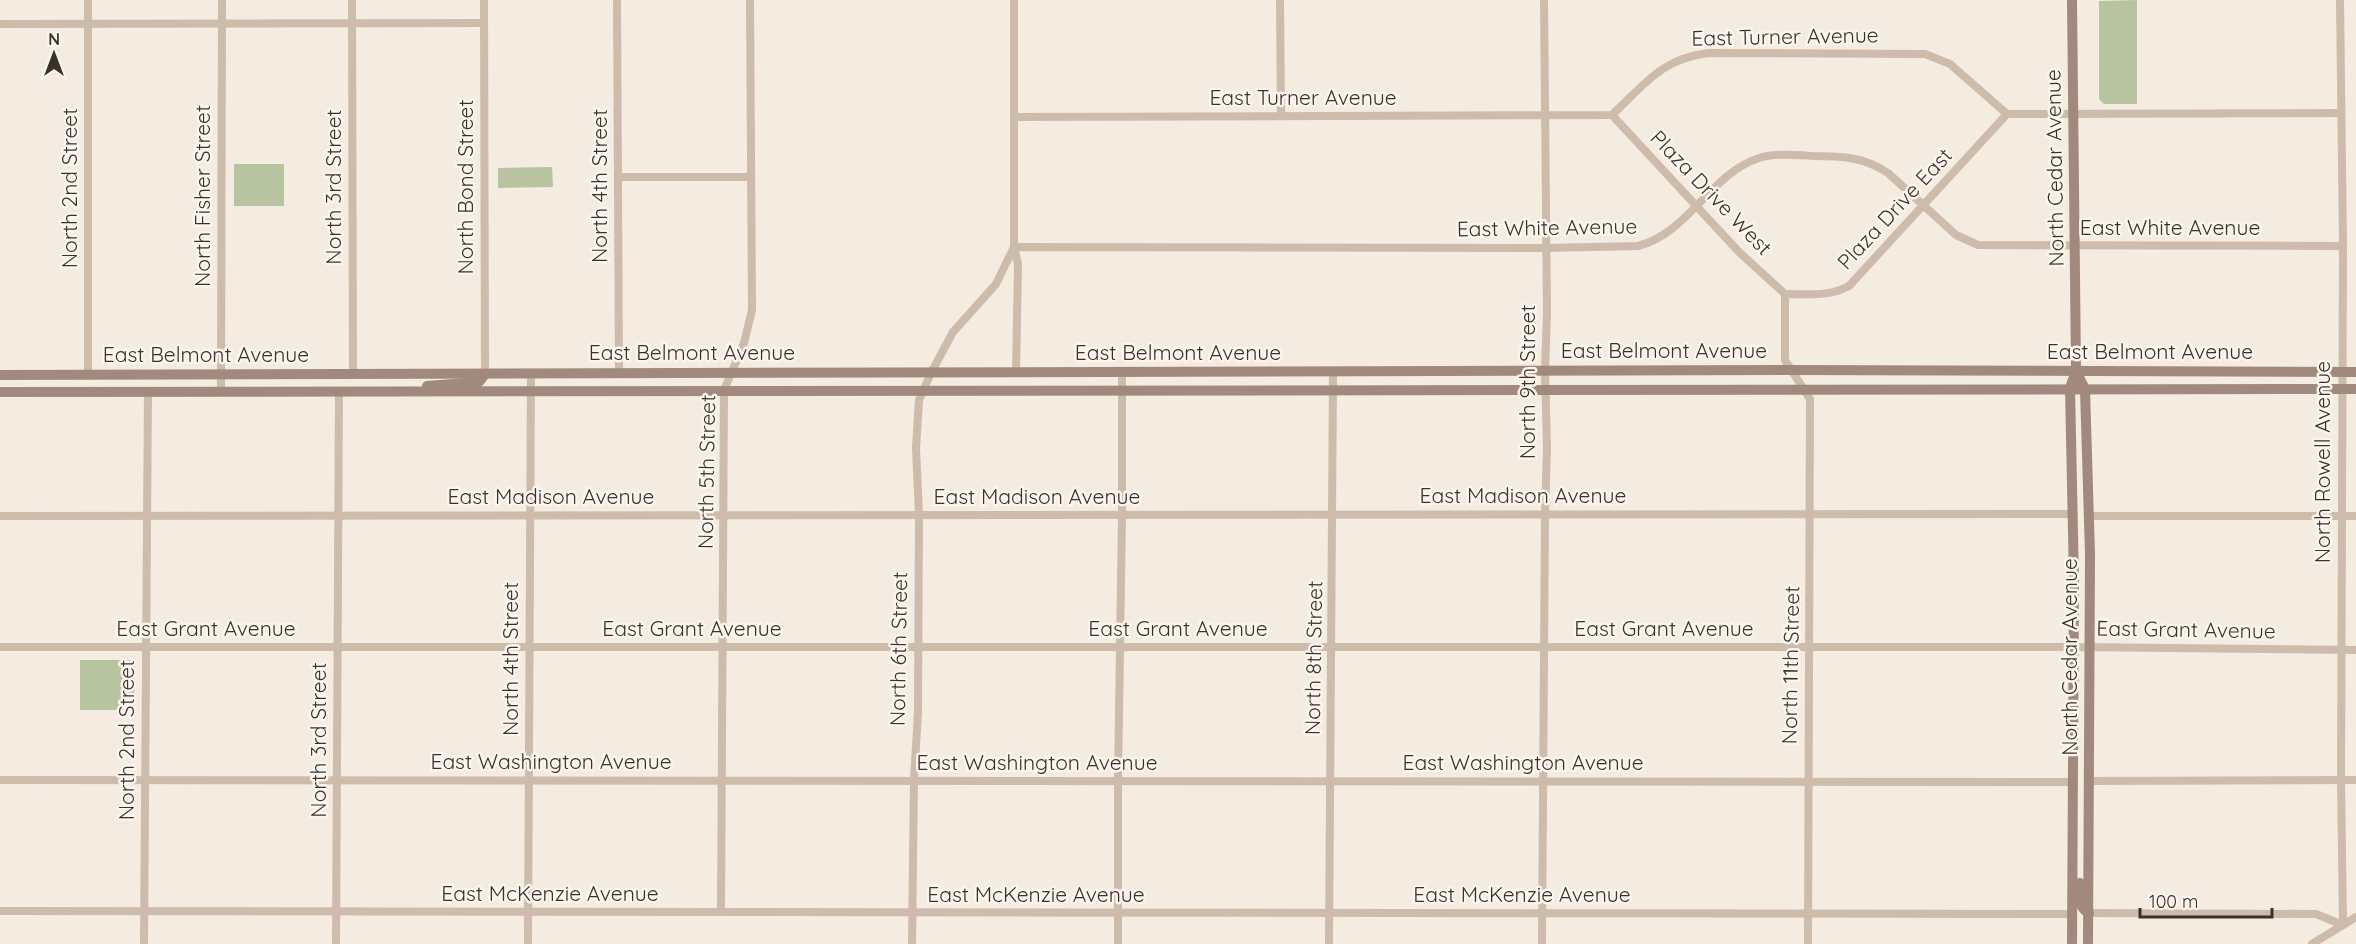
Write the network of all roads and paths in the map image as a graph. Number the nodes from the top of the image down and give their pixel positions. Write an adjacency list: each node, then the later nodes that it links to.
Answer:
1 (88, 0): 15 (street, North 2nd Street)
2 (222, 0): 16 (street, North Fisher Street)
3 (352, 0): 12 (street, North 3rd Street)
4 (484, 0): 13 (street, North Bond Street)
5 (617, 0): 24 (street, North 4th Street)
6 (750, 0): 25 (street, North 5th Street)
7 (1014, 0): 23 (street)
8 (1280, 0): 20 (street)
9 (1544, 0): 21 (street, North 9th Street)
10 (2072, 0): 19 (main road, North Cedar Avenue)
11 (2340, 0): 17 (street, North Rowell Avenue)
12 (352, 23): 13 (street); 16 (street); 44 (street, North 3rd Street)
13 (484, 23): 45 (street, North Bond Street)
14 (0, 24): 15 (street)
15 (88, 24): 16 (street); 48 (street, North 2nd Street)
16 (222, 24): 49 (street, North Fisher Street)
17 (2341, 113): 19 (street); 29 (street, North Rowell Avenue)
18 (2007, 114): 19 (street); 22 (street, East Turner Avenue); 27 (street, Plaza Drive East)
19 (2074, 115): 28 (main road, North Cedar Avenue)
20 (1281, 116): 21 (street, East Turner Avenue); 23 (street, East Turner Avenue)
21 (1545, 116): 22 (street, East Turner Avenue); 31 (street, North 9th Street)
22 (1612, 116): 26 (street, Plaza Drive West)
23 (1015, 117): 30 (street)
24 (618, 177): 25 (street); 40 (street, North 4th Street)
25 (751, 177): 36 (street, North 5th Street)
26 (1697, 206): 27 (street, East White Avenue); 31 (street, East White Avenue); 32 (street, Plaza Drive West)
27 (1923, 206): 28 (street, East White Avenue); 32 (street, Plaza Drive East)
28 (2075, 246): 29 (street, East White Avenue); 35 (main road, North Cedar Avenue)
29 (2343, 246): 38 (street, North Rowell Avenue)
30 (1014, 248): 31 (street, East White Avenue); 41 (street, North 6th Street); 42 (street)
31 (1546, 249): 34 (street, North 9th Street)
32 (1785, 294): 33 (street)
33 (1791, 370): 34 (main road, East Belmont Avenue); 35 (main road, East Belmont Avenue); 53 (street)
34 (1545, 371): 37 (main road, East Belmont Avenue); 52 (street, North 9th Street)
35 (2076, 371): 38 (main road, East Belmont Avenue); 50 (main road, North Cedar Avenue); 51 (main road, North Cedar Avenue)
36 (732, 372): 40 (main road, East Belmont Avenue); 41 (main road, East Belmont Avenue); 56 (street, North 5th Street)
37 (1334, 372): 43 (main road, East Belmont Avenue); 58 (street, North 8th Street)
38 (2341, 372): 39 (main road, East Belmont Avenue); 54 (street, North Rowell Avenue)
39 (2356, 372)
40 (619, 373): 46 (main road, East Belmont Avenue)
41 (931, 373): 42 (main road, East Belmont Avenue); 62 (street, North 6th Street)
42 (1016, 373): 43 (main road, East Belmont Avenue)
43 (1122, 373): 57 (street)
44 (353, 374): 45 (main road, East Belmont Avenue); 49 (main road, East Belmont Avenue)
45 (485, 374): 46 (main road, East Belmont Avenue); 60 (main road)
46 (531, 374): 61 (street, North 4th Street)
47 (0, 375): 48 (main road, East Belmont Avenue)
48 (88, 375): 49 (main road, East Belmont Avenue)
49 (221, 375): 65 (street, North Fisher Street)
50 (2070, 388): 51 (main road, East Belmont Avenue); 53 (main road, East Belmont Avenue); 68 (main road, North Cedar Avenue)
51 (2085, 388): 54 (main road, East Belmont Avenue); 77 (main road, North Cedar Avenue)
52 (1545, 389): 53 (main road, East Belmont Avenue); 58 (main road, East Belmont Avenue); 66 (street, North 9th Street)
53 (1804, 389): 67 (street, North 11th Street)
54 (2341, 389): 55 (main road, East Belmont Avenue); 78 (street, North Rowell Avenue)
55 (2356, 389)
56 (724, 390): 61 (main road, East Belmont Avenue); 62 (main road, East Belmont Avenue); 72 (street, North 5th Street)
57 (1122, 390): 58 (main road, East Belmont Avenue); 62 (main road, East Belmont Avenue); 74 (street)
58 (1333, 390): 75 (street, North 8th Street)
59 (339, 391): 60 (main road, East Belmont Avenue); 65 (main road, East Belmont Avenue); 70 (street, North 3rd Street)
60 (404, 391): 61 (main road, East Belmont Avenue)
61 (531, 391): 71 (street, North 4th Street)
62 (922, 391): 73 (street, North 6th Street)
63 (0, 392): 64 (main road, East Belmont Avenue)
64 (148, 392): 65 (main road, East Belmont Avenue); 69 (street, North 2nd Street)
65 (221, 392)
66 (1545, 514): 67 (street, East Madison Avenue); 75 (street, East Madison Avenue); 88 (street, North 9th Street)
67 (1810, 514): 68 (street, East Madison Avenue); 89 (street, North 11th Street)
68 (2073, 514): 90 (main road, North Cedar Avenue)
69 (146, 515): 70 (street, East Madison Avenue); 76 (street, East Madison Avenue); 81 (street, North 2nd Street)
70 (337, 515): 71 (street, East Madison Avenue); 82 (street, North 3rd Street)
71 (530, 515): 72 (street, East Madison Avenue); 83 (street, North 4th Street)
72 (723, 515): 73 (street, East Madison Avenue); 84 (street, North 5th Street)
73 (919, 515): 74 (street, East Madison Avenue); 85 (street, North 6th Street)
74 (1122, 515): 75 (street, East Madison Avenue); 86 (street)
75 (1333, 515): 87 (street, North 8th Street)
76 (0, 516)
77 (2089, 516): 78 (street); 91 (main road, North Cedar Avenue)
78 (2342, 516): 79 (street); 92 (street, North Rowell Avenue)
79 (2356, 516)
80 (0, 647): 81 (street, East Grant Avenue)
81 (145, 647): 82 (street, East Grant Avenue); 95 (street, North 2nd Street)
82 (337, 647): 83 (street, East Grant Avenue); 96 (street, North 3rd Street)
83 (530, 647): 84 (street, East Grant Avenue); 97 (street, North 4th Street)
84 (723, 647): 85 (street, East Grant Avenue); 98 (street, North 5th Street)
85 (917, 647): 86 (street, East Grant Avenue); 99 (street, North 6th Street)
86 (1120, 647): 87 (street, East Grant Avenue); 102 (street)
87 (1332, 647): 88 (street, East Grant Avenue); 103 (street, North 8th Street)
88 (1545, 647): 89 (street, East Grant Avenue); 104 (street, North 9th Street)
89 (1810, 647): 90 (street, East Grant Avenue); 105 (street, North 11th Street)
90 (2074, 647): 91 (street, East Grant Avenue); 107 (main road, North Cedar Avenue)
91 (2090, 647): 92 (street, East Grant Avenue); 106 (main road, North Cedar Avenue)
92 (2341, 650): 93 (street, East Grant Avenue); 100 (street, North Rowell Avenue)
93 (2356, 650)
94 (0, 780): 95 (street, East Washington Avenue)
95 (144, 780): 96 (street, East Washington Avenue); 110 (street, North 2nd Street)
96 (337, 780): 97 (street, East Washington Avenue); 111 (street, North 3rd Street)
97 (529, 780): 98 (street, East Washington Avenue); 112 (street, North 4th Street)
98 (722, 780): 99 (street, East Washington Avenue); 113 (street, North 5th Street)
99 (914, 780): 102 (street, East Washington Avenue); 114 (street, North 6th Street)
100 (2341, 780): 101 (street); 106 (street); 122 (street, North Rowell Avenue)
101 (2356, 780)
102 (1118, 781): 103 (street, East Washington Avenue); 115 (street)
103 (1330, 781): 104 (street, East Washington Avenue); 116 (street, North 8th Street)
104 (1545, 781): 105 (street, East Washington Avenue); 117 (street, North 9th Street)
105 (1808, 781): 107 (street, East Washington Avenue); 119 (street, North 11th Street)
106 (2090, 781): 118 (main road, North Cedar Avenue)
107 (2073, 782): 108 (main road, North Cedar Avenue)
108 (2072, 848): 118 (main road); 120 (main road, North Cedar Avenue)
109 (0, 911): 110 (street, East McKenzie Avenue)
110 (144, 911): 111 (street, East McKenzie Avenue); 123 (street, North 2nd Street)
111 (337, 912): 112 (street, East McKenzie Avenue); 124 (street, North 3rd Street)
112 (528, 912): 113 (street, East McKenzie Avenue); 125 (street, North 4th Street)
113 (722, 912): 114 (street, East McKenzie Avenue)
114 (912, 913): 115 (street, East McKenzie Avenue); 126 (street, North 6th Street)
115 (1117, 913): 116 (street, East McKenzie Avenue); 127 (street)
116 (1330, 913): 117 (street, East McKenzie Avenue); 128 (street, North 8th Street)
117 (1543, 913): 119 (street, East McKenzie Avenue); 129 (street, North 9th Street)
118 (2089, 913): 122 (street); 133 (main road, North Cedar Avenue)
119 (1809, 914): 120 (street, East McKenzie Avenue); 130 (street, North 11th Street)
120 (2072, 914): 131 (main road, North Cedar Avenue); 132 (main road)
121 (2356, 917): 122 (street)
122 (2343, 925): 134 (street)
123 (144, 944)
124 (336, 944)
125 (528, 944)
126 (912, 944)
127 (1118, 944)
128 (1329, 944)
129 (1542, 944)
130 (1808, 944)
131 (2072, 944)
132 (2081, 944)
133 (2088, 944)
134 (2312, 944)

